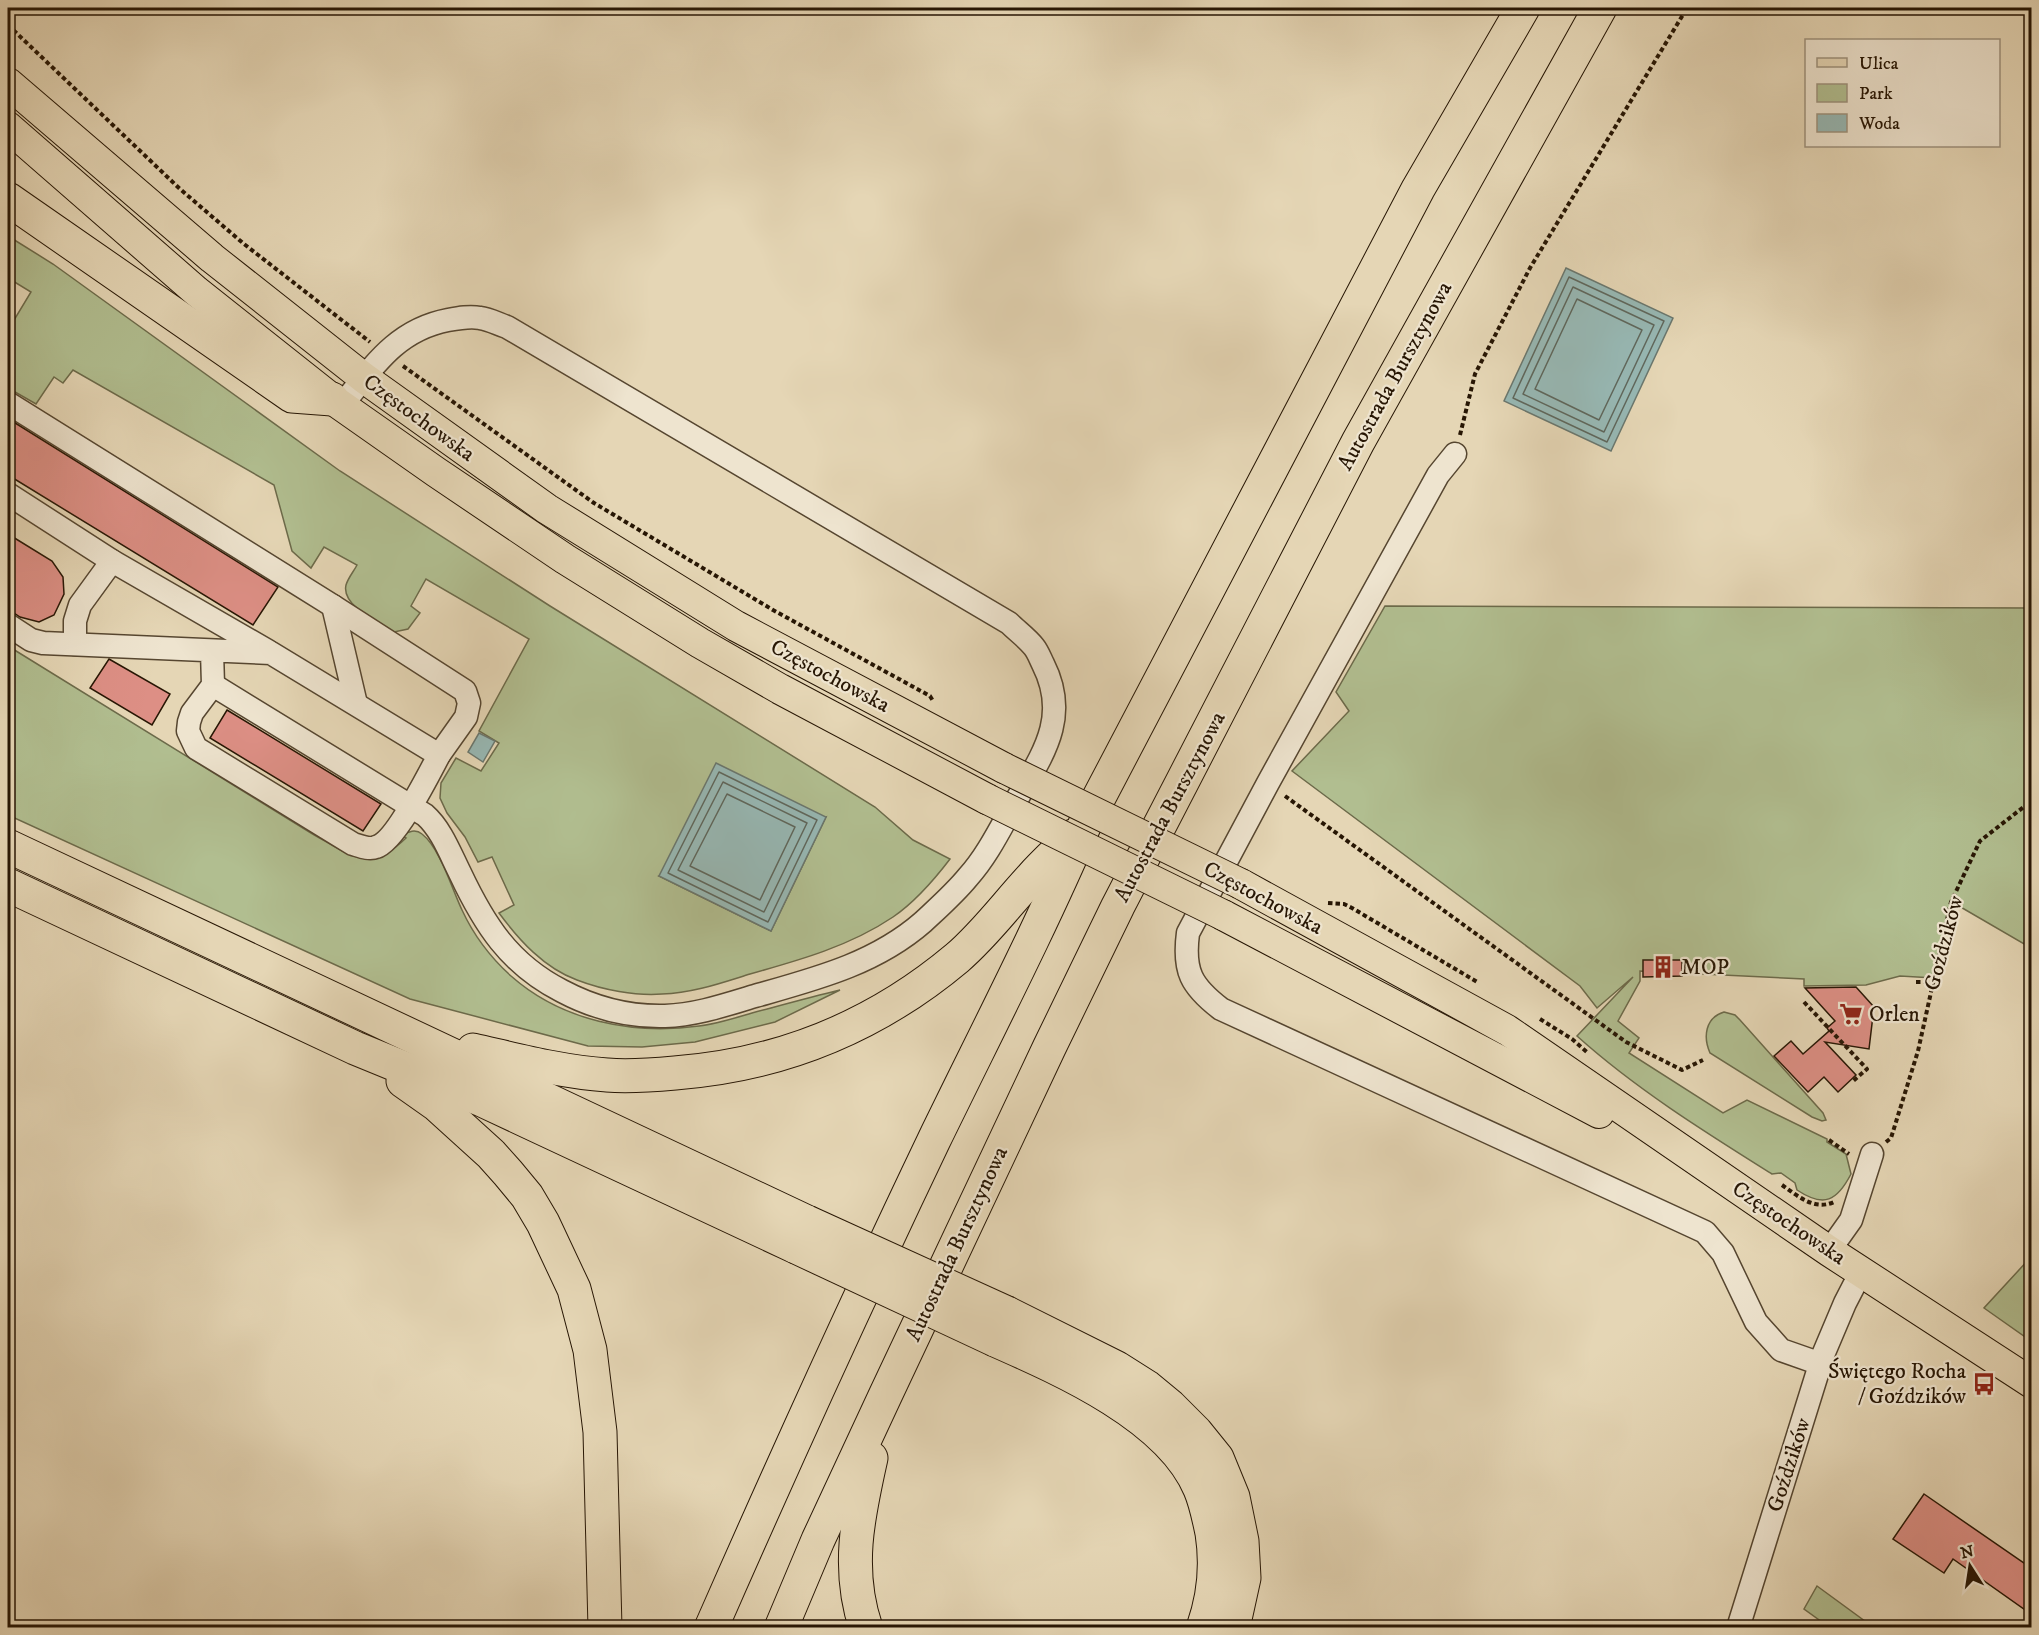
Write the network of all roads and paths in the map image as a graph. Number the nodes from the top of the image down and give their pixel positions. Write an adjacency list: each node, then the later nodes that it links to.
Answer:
1 (1523, 8): 27 (highway)
2 (1600, 8): 45 (highway, Autostrada Bursztynowa)
3 (1687, 8): 12 (path)
4 (8, 25): 8 (path)
5 (8, 83): 9 (main road, Częstochowska)
6 (8, 127): 10 (main road, Częstochowska)
7 (8, 199): 10 (highway)
8 (386, 354): 9 (street); 22 (path); 26 (street)
9 (364, 378): 10 (street); 38 (main road, Częstochowska, bridge)
10 (337, 402): 38 (main road, Częstochowska, bridge)
11 (8, 403): 15 (street)
12 (1455, 454): 24 (street)
13 (8, 495): 14 (street)
14 (112, 561): 17 (street); 19 (street)
15 (333, 606): 21 (street); 23 (street)
16 (8, 625): 17 (street)
17 (75, 644): 18 (street)
18 (212, 651): 19 (street); 20 (street)
19 (271, 652): 21 (street)
20 (213, 685): 26 (street); 26 (street)
21 (356, 704): 23 (street)
22 (936, 704)
23 (440, 755): 26 (street)
24 (1268, 783): 35 (path); 43 (street)
25 (2031, 785): 31 (path, Goździków)
26 (411, 806)
27 (1085, 824): 33 (highway); 47 (highway)
28 (8, 846): 33 (highway)
29 (8, 885): 34 (highway)
30 (1916, 982): 31 (path)
31 (1933, 982): 37 (path, Goździków)
32 (1804, 1002): 36 (path)
33 (408, 1035): 39 (highway)
34 (355, 1048): 39 (highway); 46 (highway)
35 (1703, 1060)
36 (1853, 1081)
37 (1872, 1154): 40 (street)
38 (1716, 1174): 40 (main road, Częstochowska)
39 (802, 1234): 42 (highway, bridge)
40 (1829, 1251): 41 (main road, Częstochowska)
41 (1862, 1272): 43 (street, Goździków); 44 (main road, Częstochowska)
42 (1001, 1326): 50 (highway); 51 (highway)
43 (1821, 1364): 52 (street, Goździków)
44 (2031, 1383)
45 (885, 1396): 48 (highway, Autostrada Bursztynowa); 49 (highway)
46 (605, 1628)
47 (711, 1628)
48 (781, 1628)
49 (866, 1628)
50 (1203, 1628)
51 (1233, 1628)
52 (1738, 1628)

